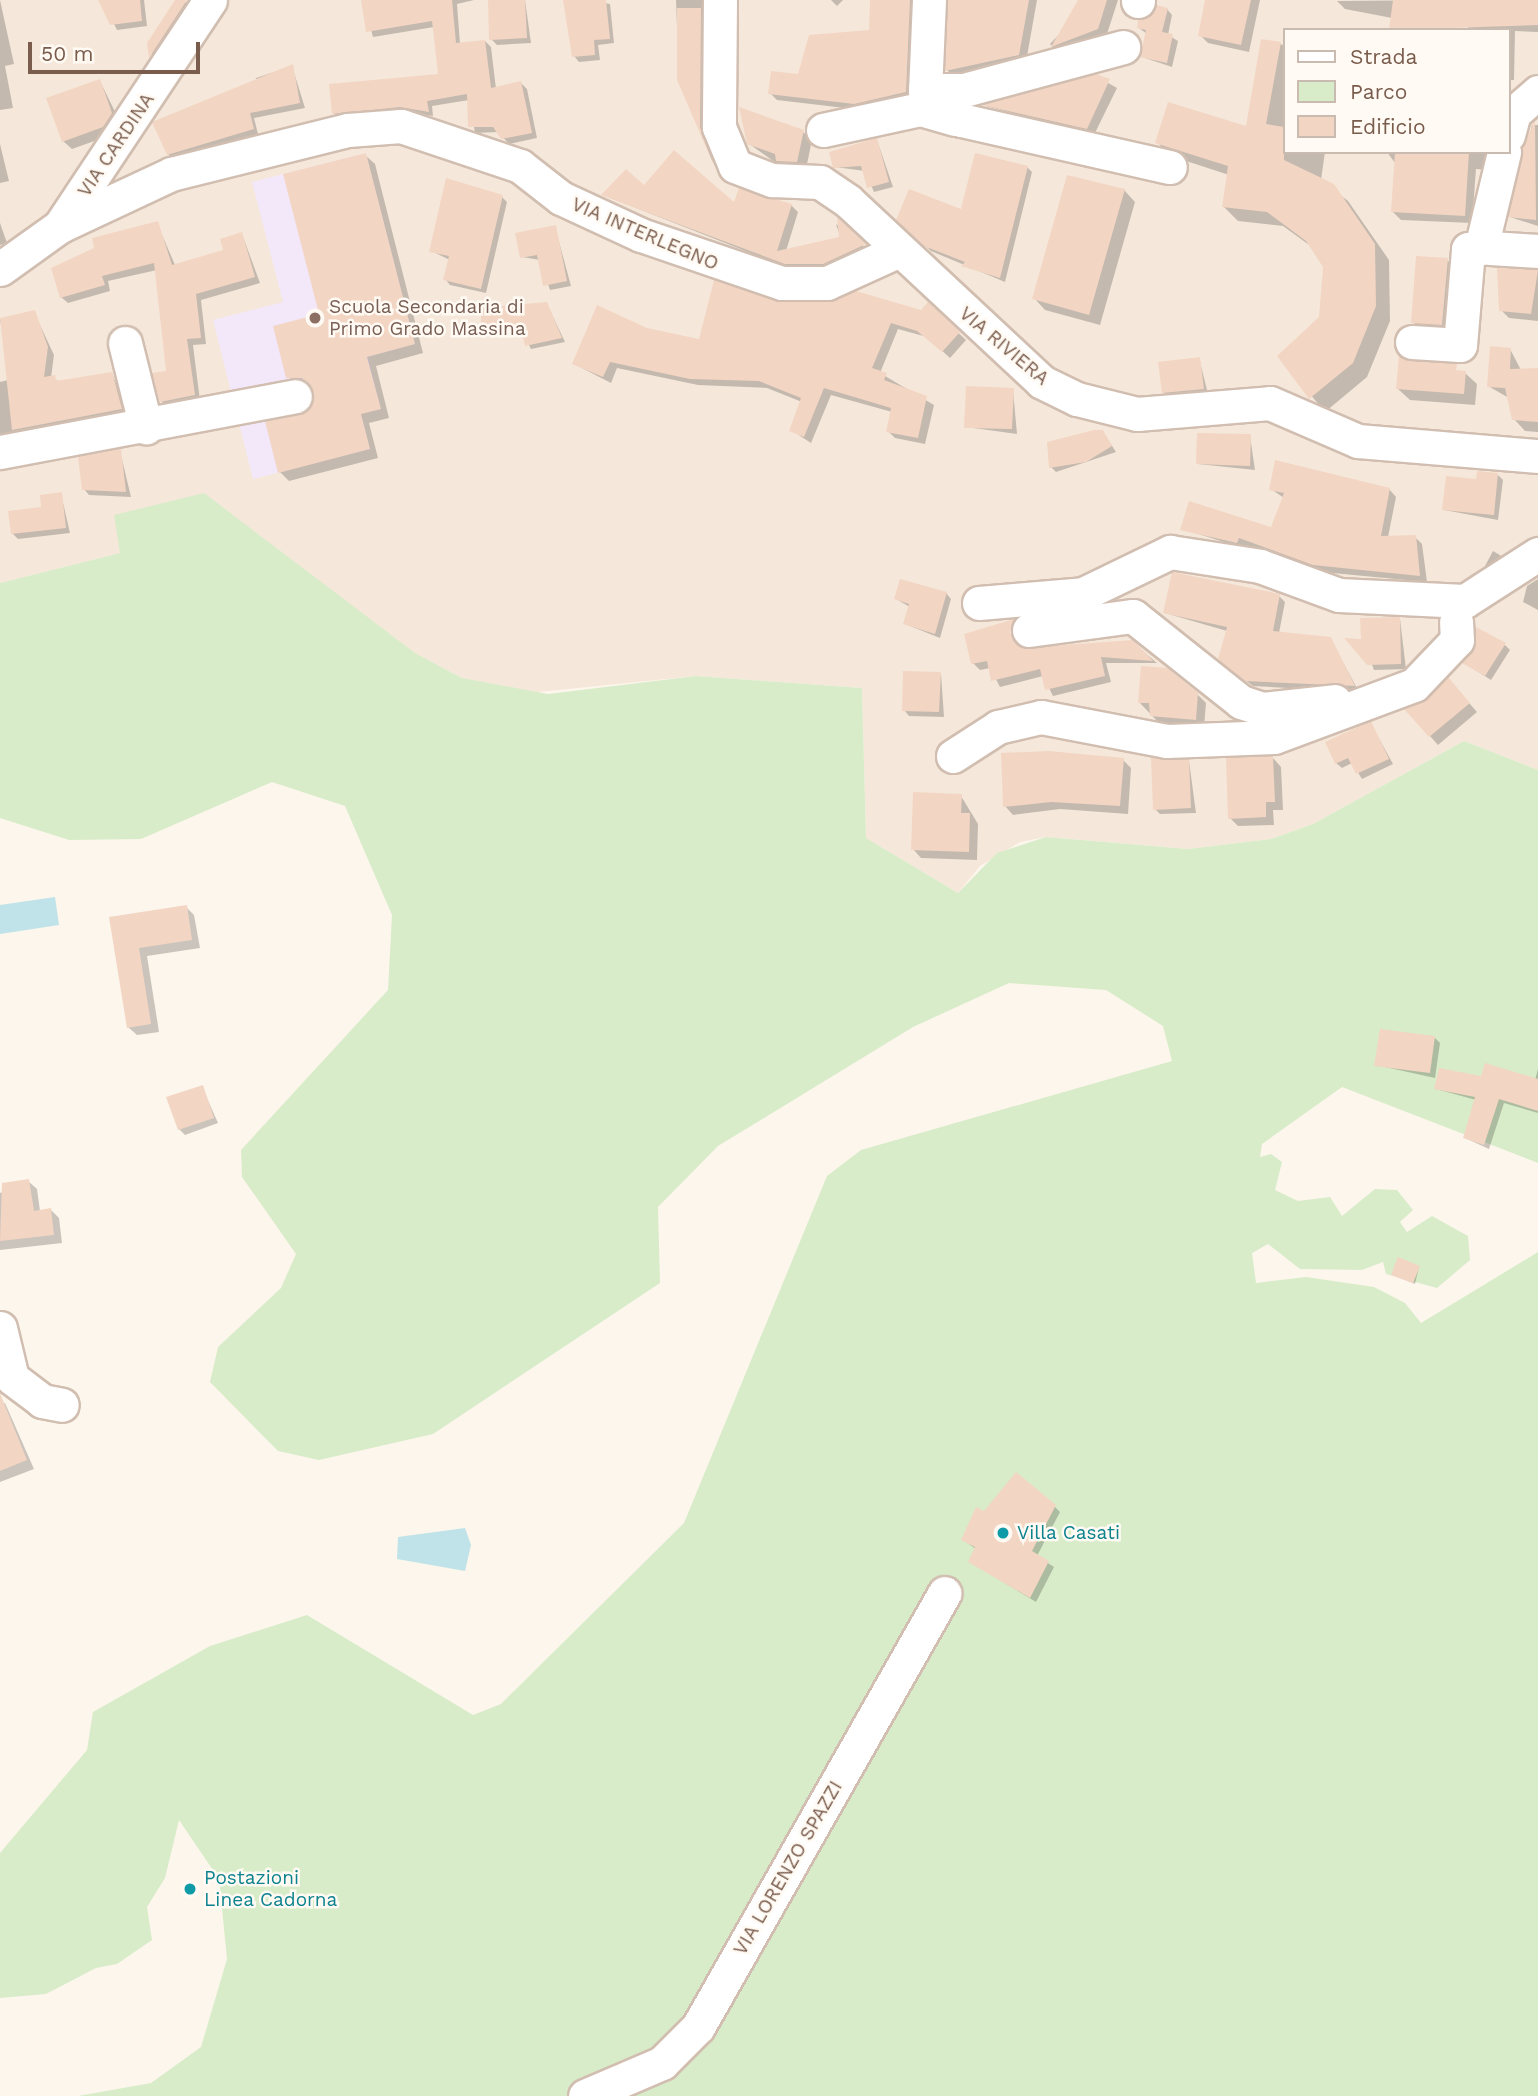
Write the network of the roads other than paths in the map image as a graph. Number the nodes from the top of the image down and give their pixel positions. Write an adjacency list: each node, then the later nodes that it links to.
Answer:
1 (210, 0): 12 (street, VIA CARDINA)
2 (720, 0): 15 (street)
3 (929, 0): 5 (street)
4 (1123, 47): 5 (street)
5 (925, 90): 7 (street)
6 (1538, 92): 8 (street)
7 (961, 120): 9 (street); 11 (street)
8 (1510, 128)
9 (823, 130)
10 (1504, 154): 17 (street)
11 (1170, 167)
12 (60, 226): 15 (street, VIA INTERLEGNO); 16 (street, VIA CARDINA)
13 (1490, 248): 14 (street)
14 (1538, 251)
15 (895, 252): 22 (street, VIA RIVIERA)
16 (0, 269)
17 (1412, 342)
18 (125, 343): 20 (street)
19 (295, 396): 20 (street)
20 (146, 427): 21 (street)
21 (0, 452)
22 (1538, 456)
23 (1537, 556): 25 (street)
24 (979, 603): 25 (street)
25 (1460, 612): 26 (street); 27 (street)
26 (1029, 630)
27 (953, 756)
28 (0, 1328): 29 (street)
29 (62, 1405)
30 (945, 1593): 31 (street, VIA LORENZO SPAZZI)
31 (585, 2096)

